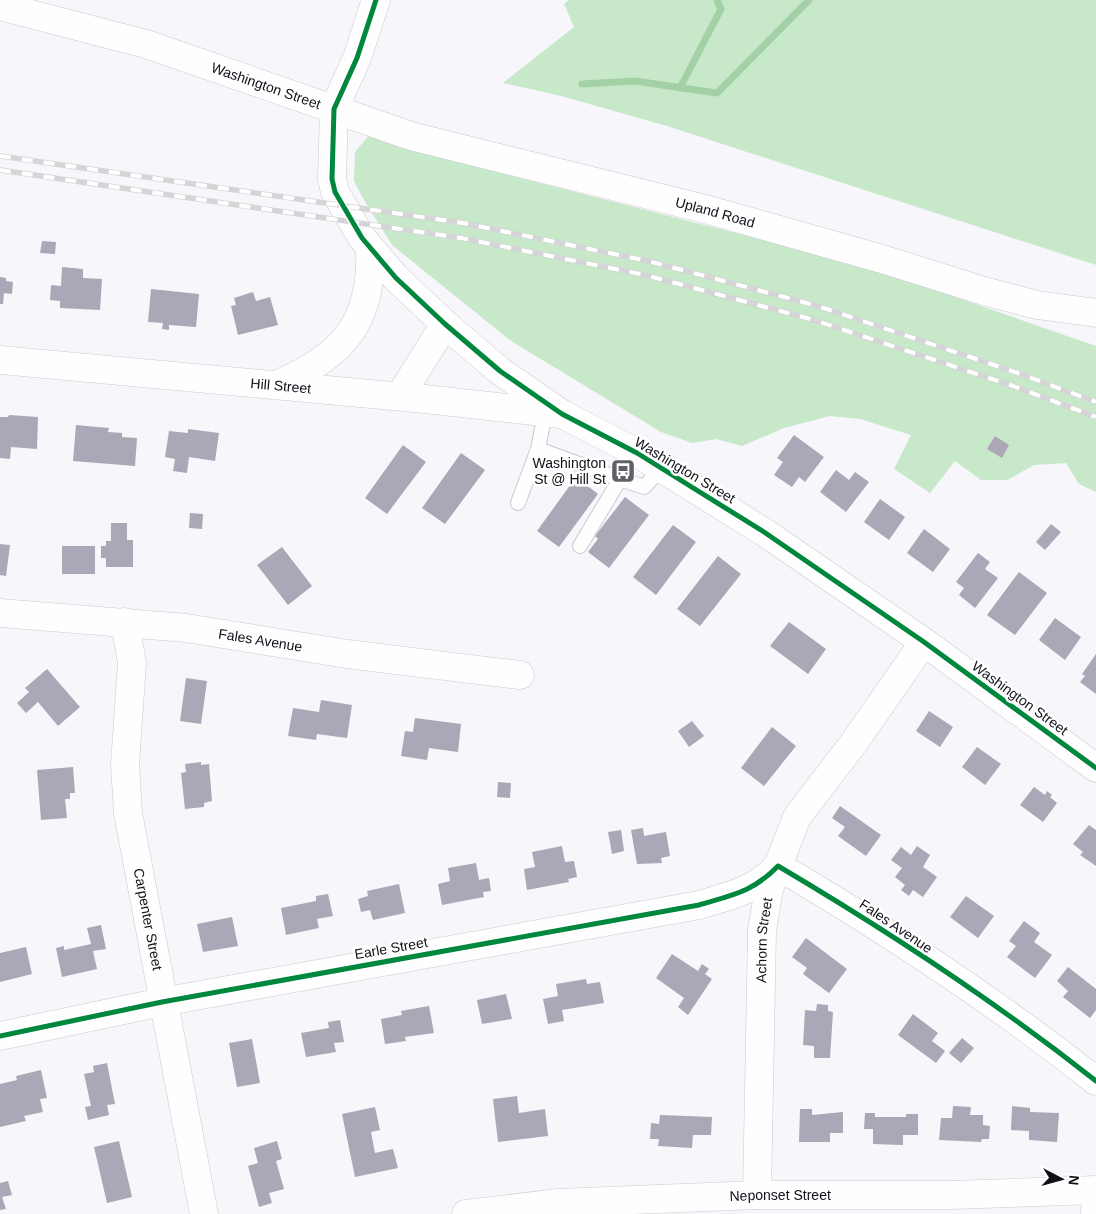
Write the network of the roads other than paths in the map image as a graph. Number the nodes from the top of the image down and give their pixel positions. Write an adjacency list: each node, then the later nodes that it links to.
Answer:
1 (376, 0): 3 (street)
2 (0, 6): 3 (street, Washington Street)
3 (334, 109): 4 (street, Washington Street); 5 (street, Upland Road)
4 (370, 249): 6 (street, Washington Street); 8 (street)
5 (1096, 312)
6 (445, 324): 9 (street); 10 (street, Washington Street)
7 (0, 360): 8 (street, Hill Street)
8 (277, 385): 9 (street, Hill Street)
9 (400, 396): 10 (street, Hill Street)
10 (553, 414): 11 (lane); 12 (street, Washington Street)
11 (538, 449): 13 (lane); 14 (lane)
12 (662, 468): 13 (lane); 18 (street, Washington Street)
13 (620, 478): 15 (lane)
14 (518, 503)
15 (580, 546)
16 (0, 613): 17 (street, Fales Avenue)
17 (125, 622): 19 (street, Fales Avenue); 22 (street, Carpenter Street)
18 (924, 642): 20 (street, Washington Street); 21 (street, Achorn Street)
19 (520, 675)
20 (1096, 768)
21 (778, 866): 22 (street, Earle Street); 24 (street, Fales Avenue); 26 (street, Achorn Street)
22 (162, 1002): 23 (street, Earle Street); 28 (street, Carpenter Street)
23 (0, 1036)
24 (1096, 1081)
25 (1096, 1190): 26 (street, Neponset Street)
26 (757, 1195): 29 (street, Neponset Street)
27 (1096, 1195): 30 (street)
28 (204, 1214)
29 (466, 1214)
30 (1096, 1214)

